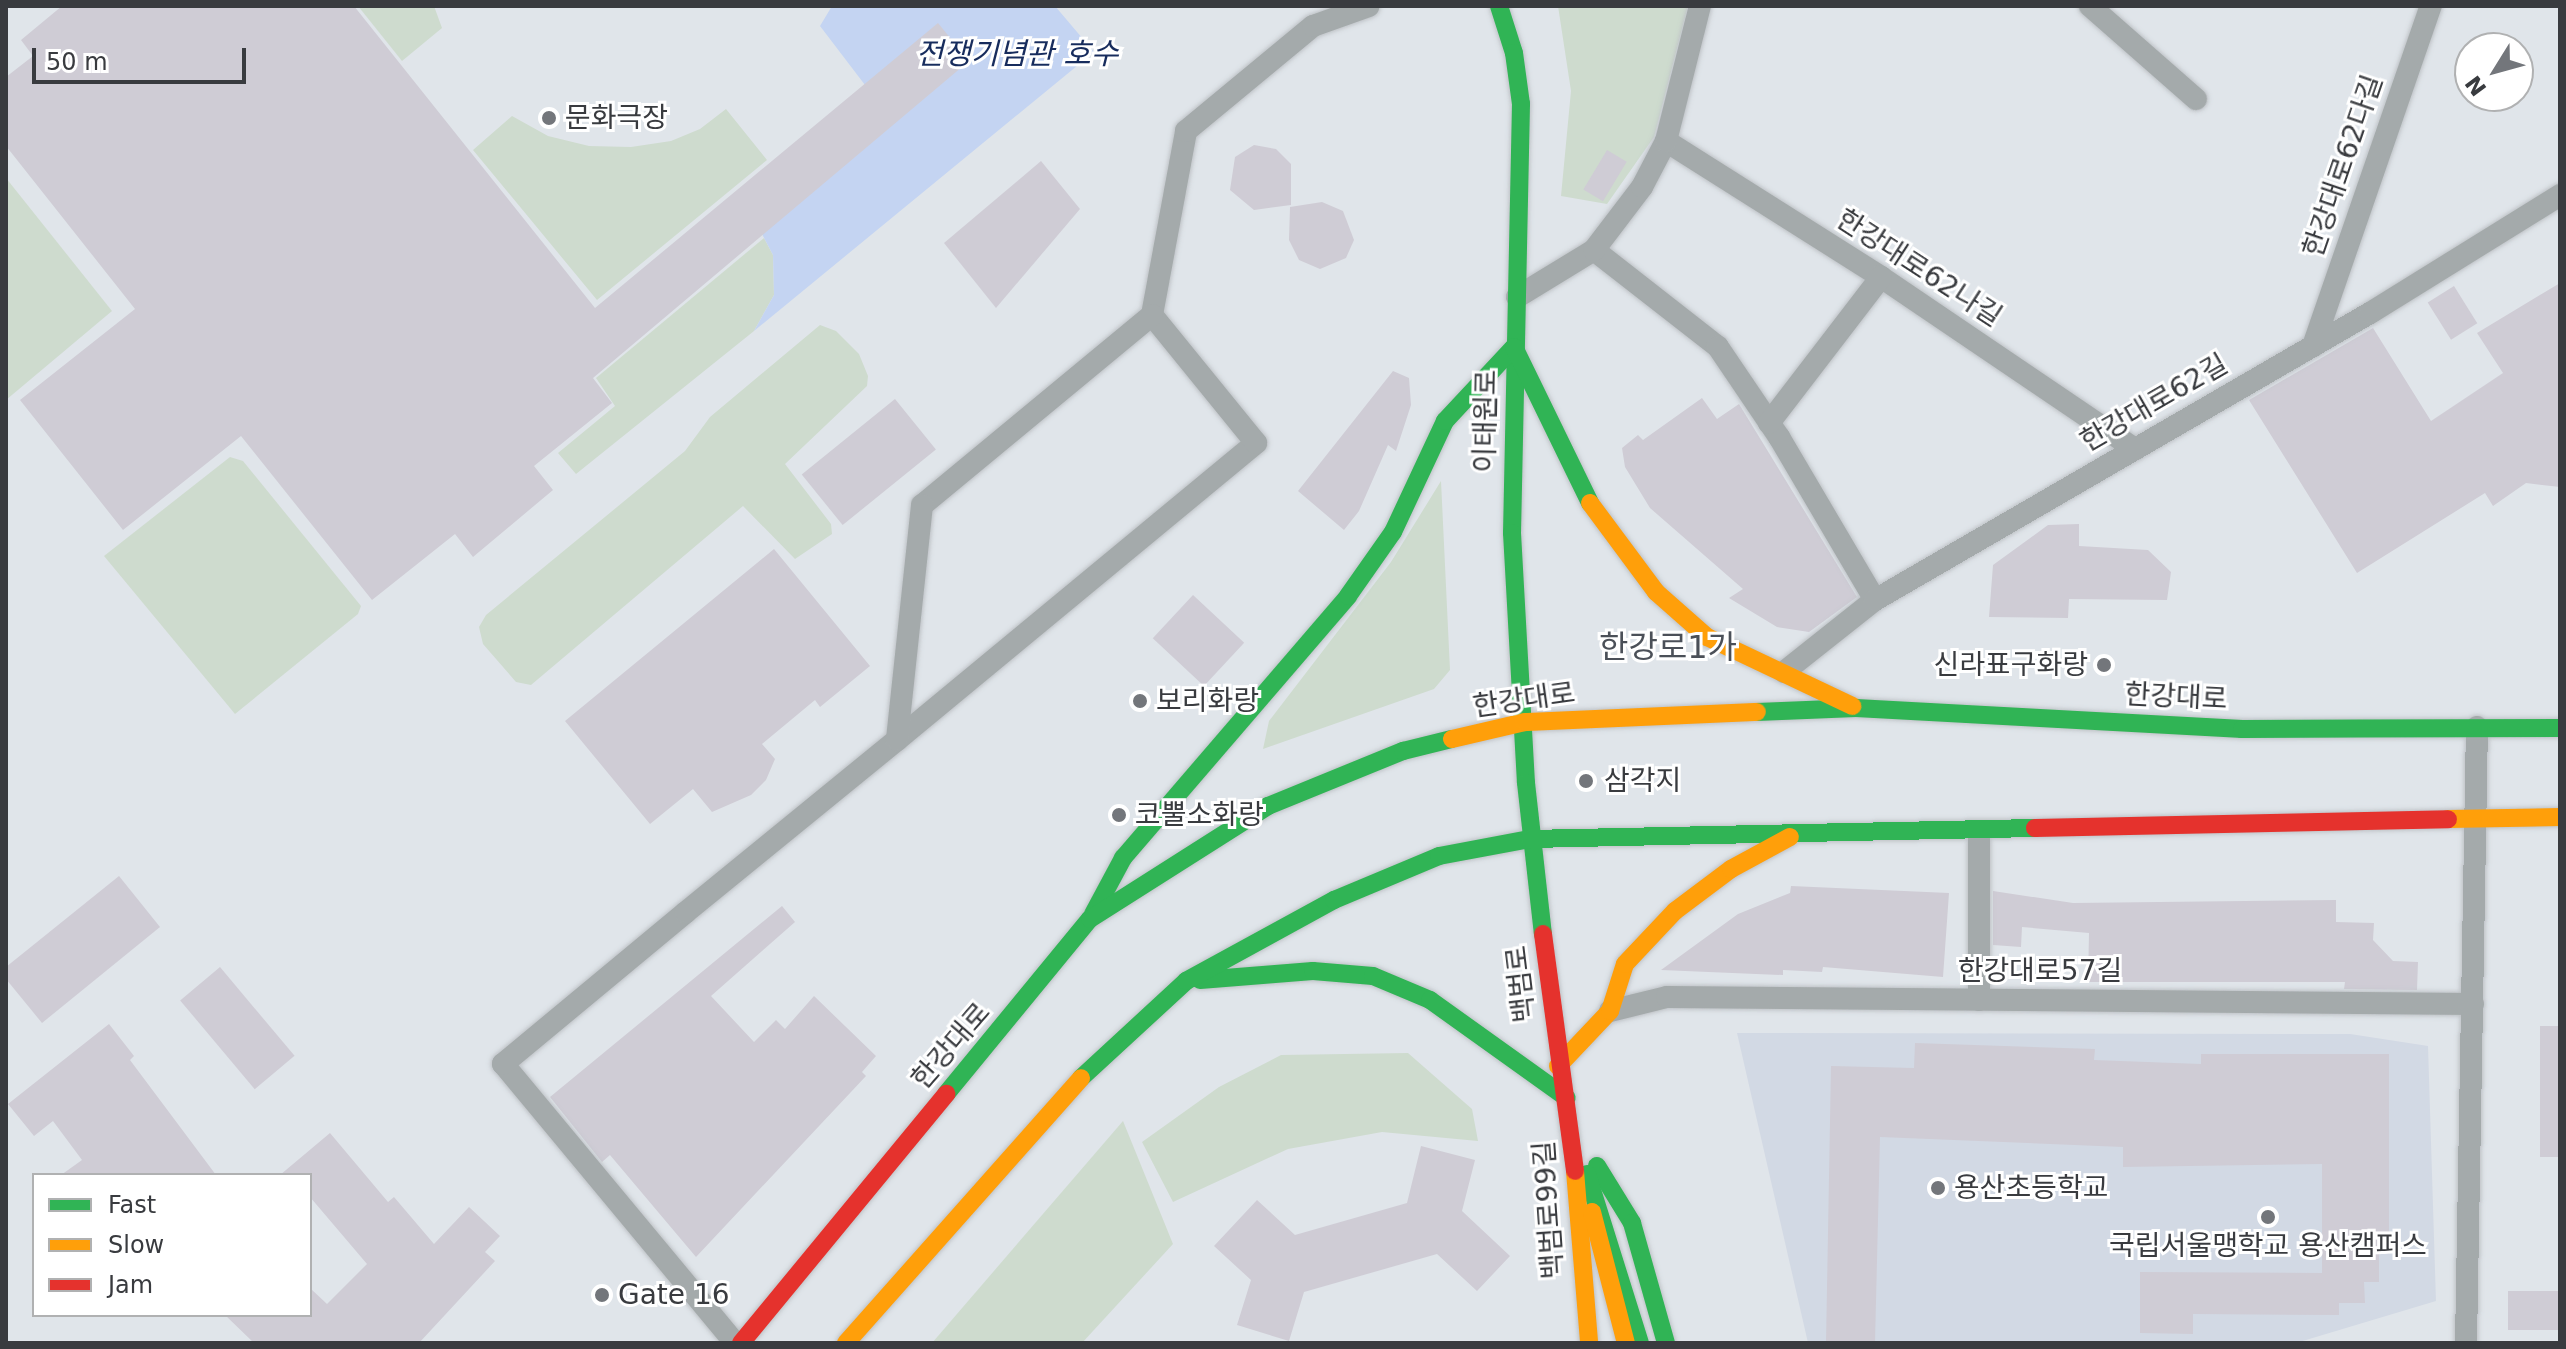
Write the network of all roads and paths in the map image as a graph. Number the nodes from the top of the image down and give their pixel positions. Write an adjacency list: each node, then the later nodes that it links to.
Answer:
1 (1369, 6): 12 (street)
2 (1499, 6): 11 (main road, 이태원로)
3 (1700, 6): 7 (street)
4 (2090, 6): 6 (street)
5 (2431, 6): 13 (street, 한강대로62다길)
6 (2196, 99)
7 (1666, 141): 9 (street); 10 (street, 한강대로62나길)
8 (2560, 195): 13 (street, 한강대로62길)
9 (1594, 250): 11 (street); 15 (street)
10 (1881, 277): 15 (street); 16 (street, 한강대로62나길)
11 (1517, 297): 14 (main road, 이태원로)
12 (1152, 315): 23 (street); 23 (street)
13 (2313, 346): 16 (street, 한강대로62길)
14 (1514, 347): 18 (main road); 20 (main road, 이태원로); 29 (main road)
15 (1769, 423): 17 (street)
16 (2135, 449): 17 (street, 한강대로62길)
17 (1875, 600): 18 (street, 한강대로62길)
18 (1784, 672): 19 (main road)
19 (1856, 708): 20 (main road, 한강대로); 21 (main road, 한강대로)
20 (1525, 722): 28 (main road, 이태원로); 29 (main road, 한강대로)
21 (2477, 727): 22 (main road, 한강대로); 24 (street)
22 (2560, 728)
23 (897, 740): 37 (street)
24 (2472, 815): 25 (main road); 26 (main road); 32 (street)
25 (2560, 817)
26 (1979, 831): 27 (main road); 31 (street)
27 (1792, 835): 28 (main road); 33 (main road)
28 (1530, 839): 30 (main road); 34 (main road, 백범로)
29 (1090, 919): 38 (main road, 한강대로)
30 (1186, 981): 35 (main road); 39 (main road)
31 (1979, 1000): 32 (street, 한강대로57길); 33 (street, 한강대로57길)
32 (2473, 1004): 44 (street)
33 (1610, 1011): 34 (main road)
34 (1558, 1066): 35 (main road, 백범로)
35 (1567, 1098): 36 (main road, 백범로)
36 (1571, 1122): 40 (main road, 백범로99길); 41 (main road, 백범로); 42 (main road, 백범로); 43 (main road, 백범로99길)
37 (735, 1343)
38 (741, 1343)
39 (846, 1343)
40 (1589, 1343)
41 (1626, 1343)
42 (1640, 1343)
43 (1666, 1343)
44 (2466, 1343)

